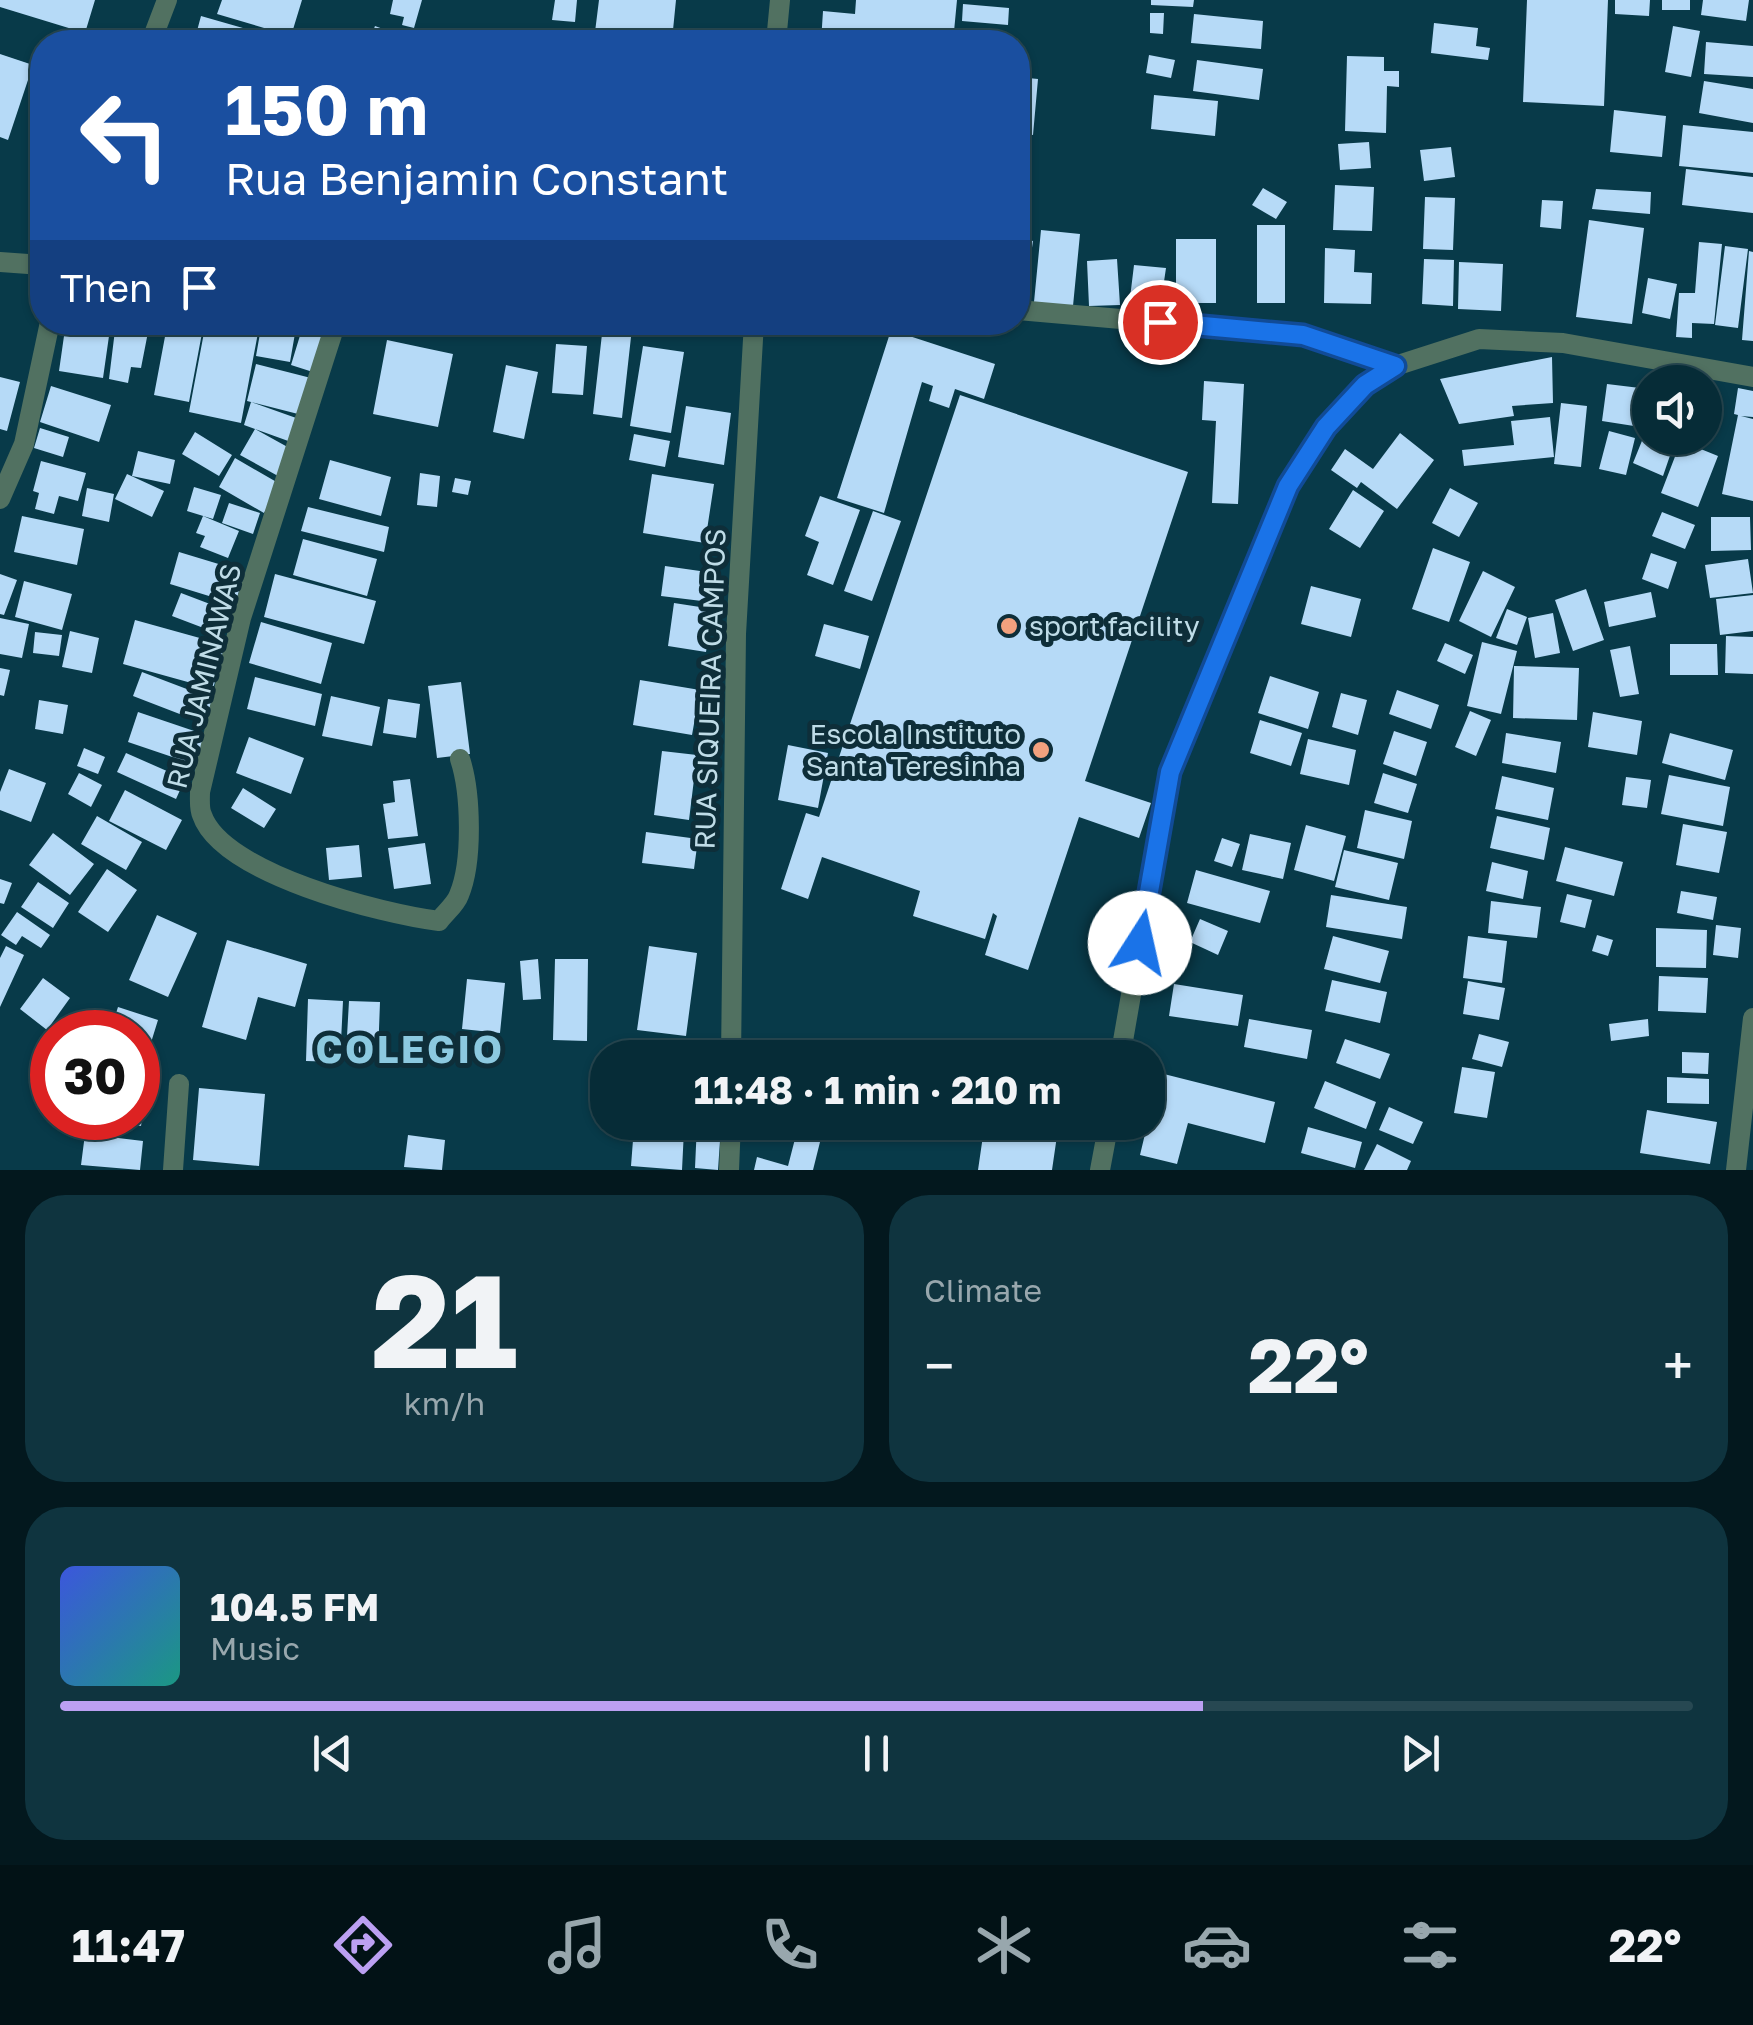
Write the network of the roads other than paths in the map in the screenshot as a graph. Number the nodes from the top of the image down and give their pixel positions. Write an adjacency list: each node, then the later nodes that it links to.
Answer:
1 (167, 0): 3 (street)
2 (780, 0): 4 (street)
3 (156, 30)
4 (777, 30)
5 (0, 262): 6 (street)
6 (30, 264)
7 (1030, 311): 11 (street)
8 (47, 335): 13 (street)
9 (332, 335): 14 (street, RUA JAMINAWAS)
10 (753, 335): 16 (street, RUA SIQUEIRA CAMPOS)
11 (1395, 366): 12 (street); 17 (street)
12 (1753, 377)
13 (0, 499)
14 (460, 759)
15 (1752, 1018): 24 (street)
16 (731, 1040)
17 (1123, 1040)
18 (179, 1084): 21 (street)
19 (731, 1140): 22 (street)
20 (1106, 1140): 23 (street)
21 (173, 1170)
22 (730, 1170)
23 (1100, 1170)
24 (1736, 1170)

